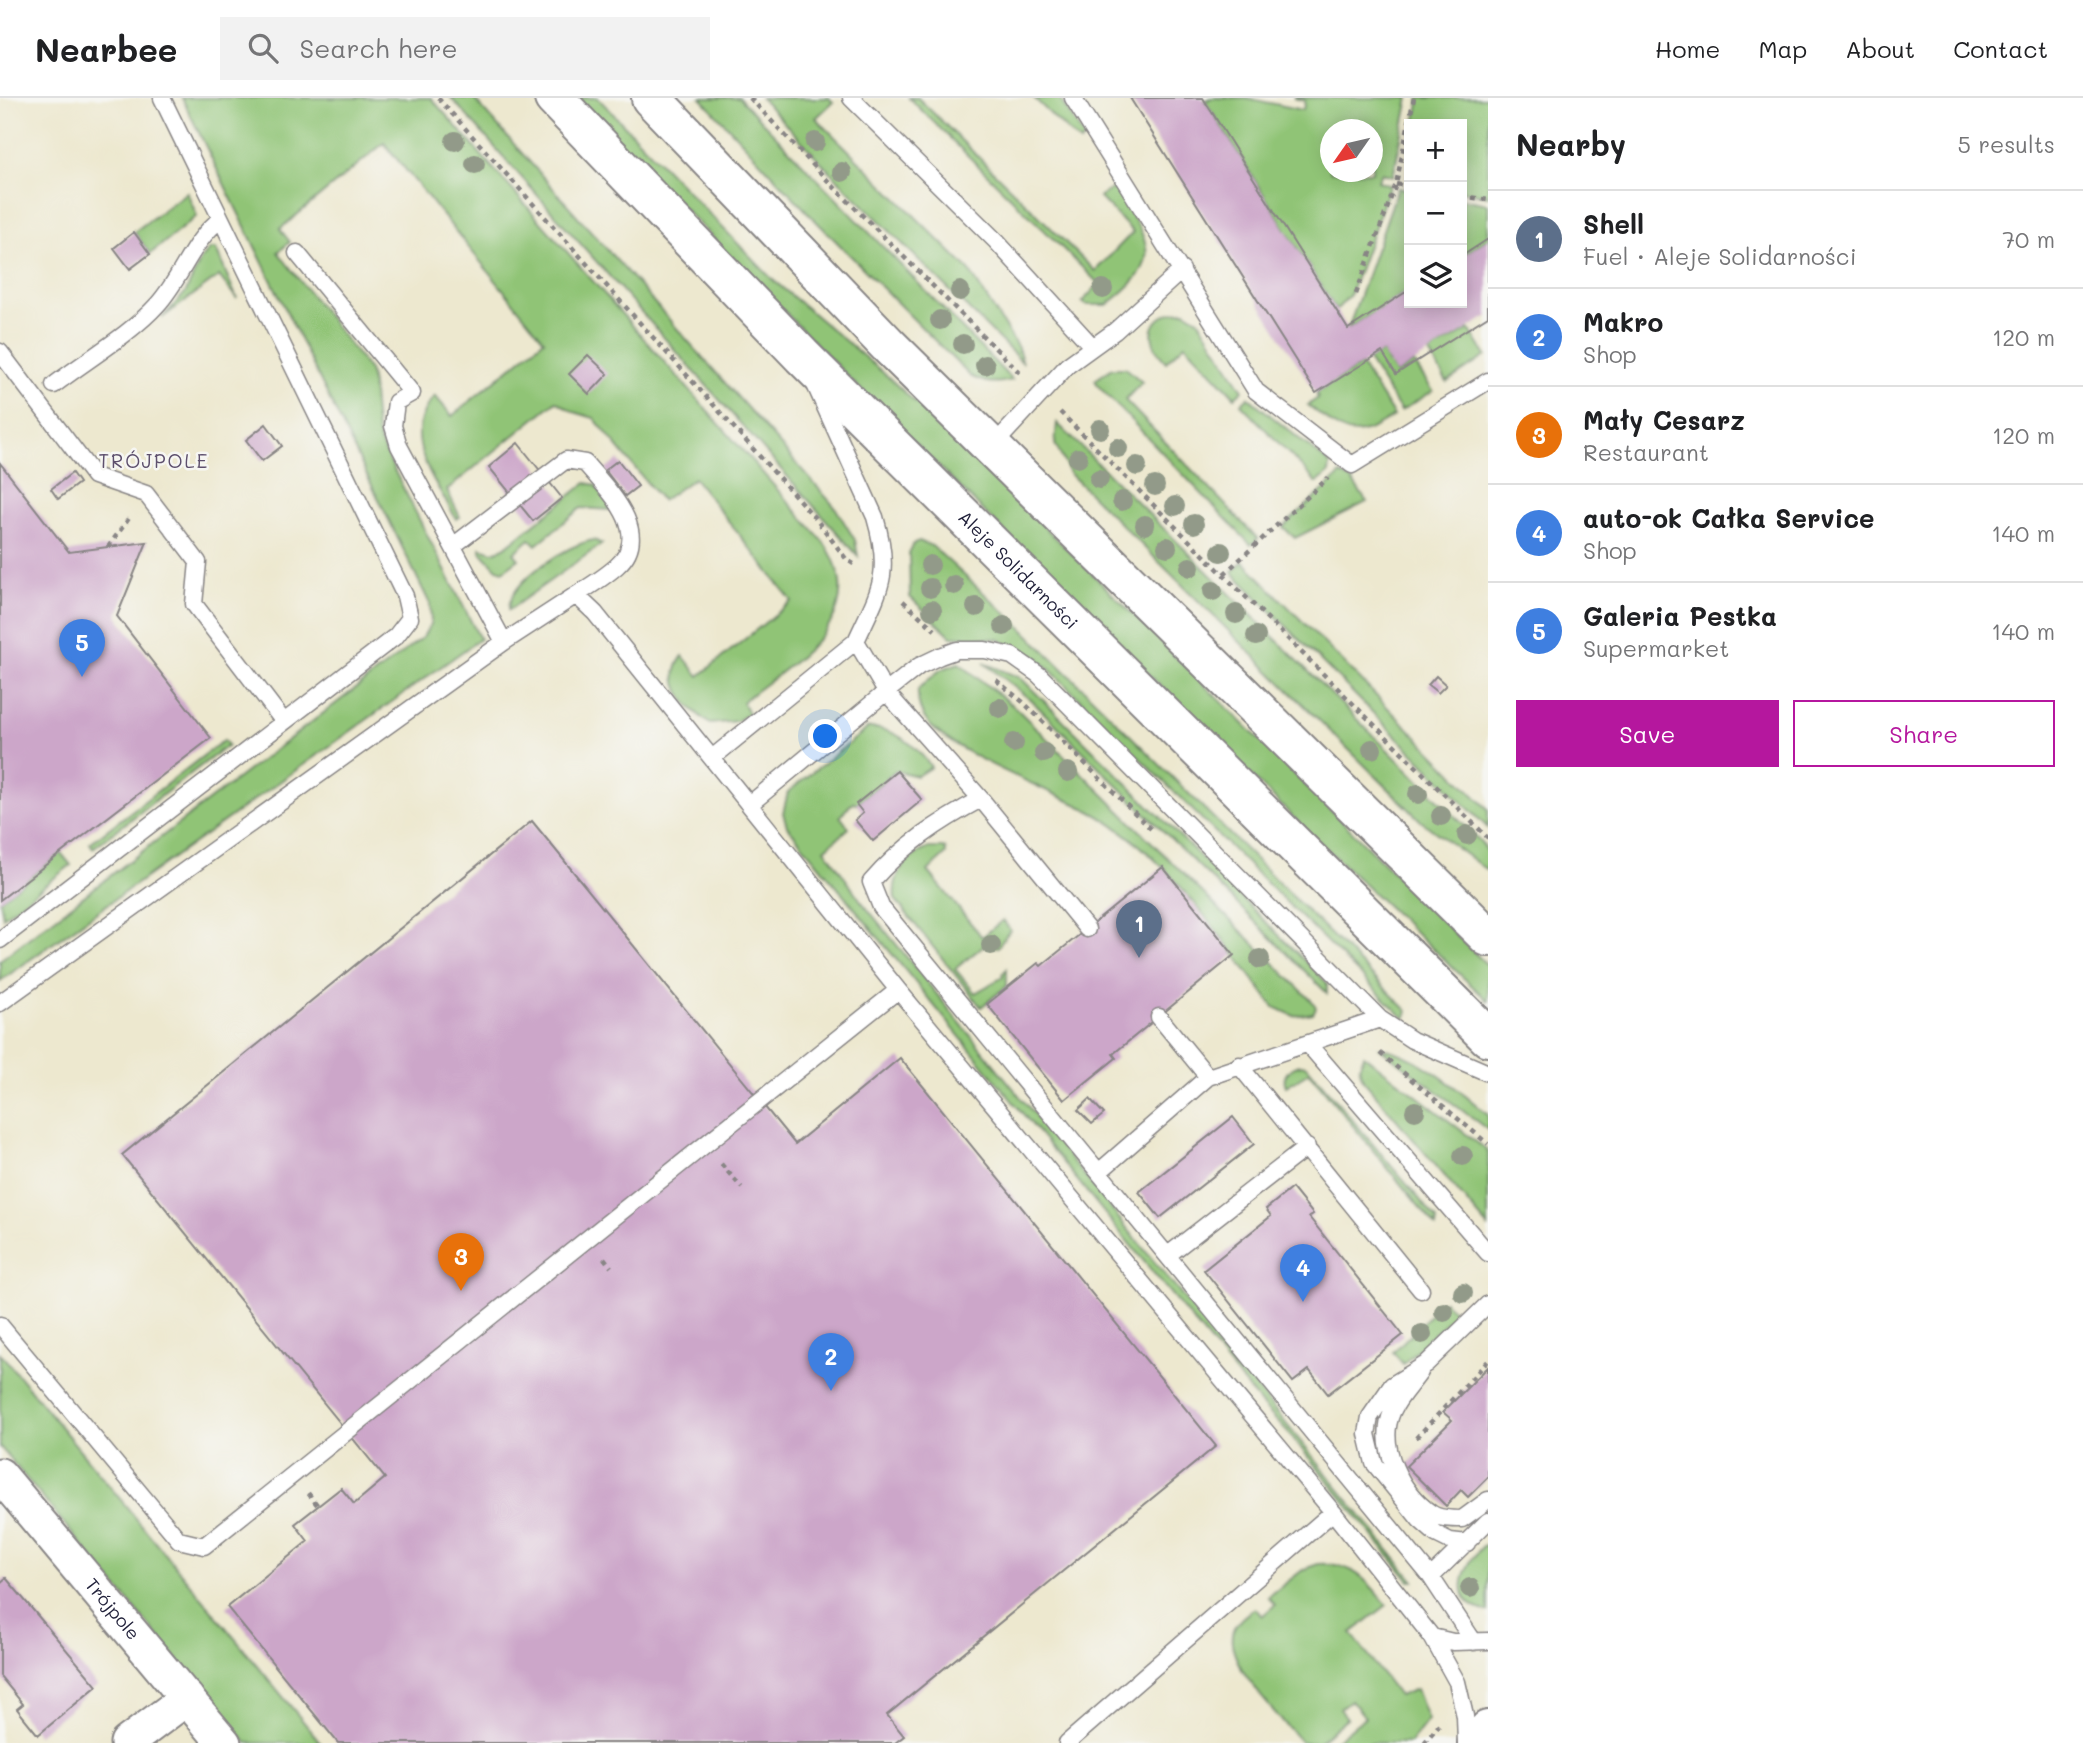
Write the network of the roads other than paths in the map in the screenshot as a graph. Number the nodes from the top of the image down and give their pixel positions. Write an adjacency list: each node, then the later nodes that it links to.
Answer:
1 (162, 98): 6 (lane)
2 (554, 98): 11 (street, Aleje Solidarności)
3 (650, 98): 14 (street)
4 (851, 98): 9 (lane)
5 (1073, 98): 8 (lane)
6 (221, 219): 13 (lane); 20 (lane)
7 (297, 253): 15 (lane)
8 (1182, 270): 9 (lane); 12 (lane)
9 (1091, 345): 14 (lane)
10 (0, 352): 20 (lane)
11 (802, 356): 17 (lane); 31 (street, Aleje Solidarności)
12 (1488, 381)
13 (54, 385)
14 (992, 448): 25 (street)
15 (453, 546): 16 (lane); 18 (lane)
16 (576, 595): 18 (lane); 21 (lane)
17 (856, 641): 19 (lane); 21 (lane)
18 (504, 642): 28 (lane)
19 (886, 692): 22 (lane); 23 (lane); 30 (lane)
20 (285, 722): 26 (lane)
21 (712, 758): 23 (lane)
22 (981, 799): 24 (lane); 37 (lane)
23 (750, 804): 27 (lane)
24 (1087, 929)
25 (1488, 937)
26 (0, 940)
27 (898, 990): 42 (lane); 46 (lane)
28 (0, 1003)
29 (1159, 1017): 35 (lane)
30 (1380, 1019): 32 (lane); 34 (lane)
31 (1488, 1037)
32 (1308, 1044): 33 (lane); 38 (lane)
33 (1239, 1065): 35 (lane); 36 (lane)
34 (1488, 1073)
35 (1208, 1077): 37 (lane)
36 (1307, 1147): 39 (lane); 40 (lane)
37 (1100, 1171): 39 (lane)
38 (1488, 1253)
39 (1168, 1255): 49 (lane)
40 (1421, 1290)
41 (1488, 1304): 43 (lane)
42 (0, 1325)
43 (1426, 1364): 45 (lane); 48 (lane)
44 (0, 1475): 52 (street, Trójpole)
45 (1488, 1500)
46 (1333, 1512): 50 (lane); 56 (lane)
47 (1488, 1521): 48 (lane)
48 (1467, 1543): 49 (lane)
49 (1431, 1577): 51 (lane)
50 (1432, 1637): 51 (lane); 57 (lane)
51 (1481, 1642)
52 (187, 1698): 54 (street); 55 (street, Trójpole)
53 (1488, 1730): 58 (street)
54 (127, 1743)
55 (224, 1743)
56 (1068, 1743)
57 (1466, 1743)
58 (1477, 1743)

